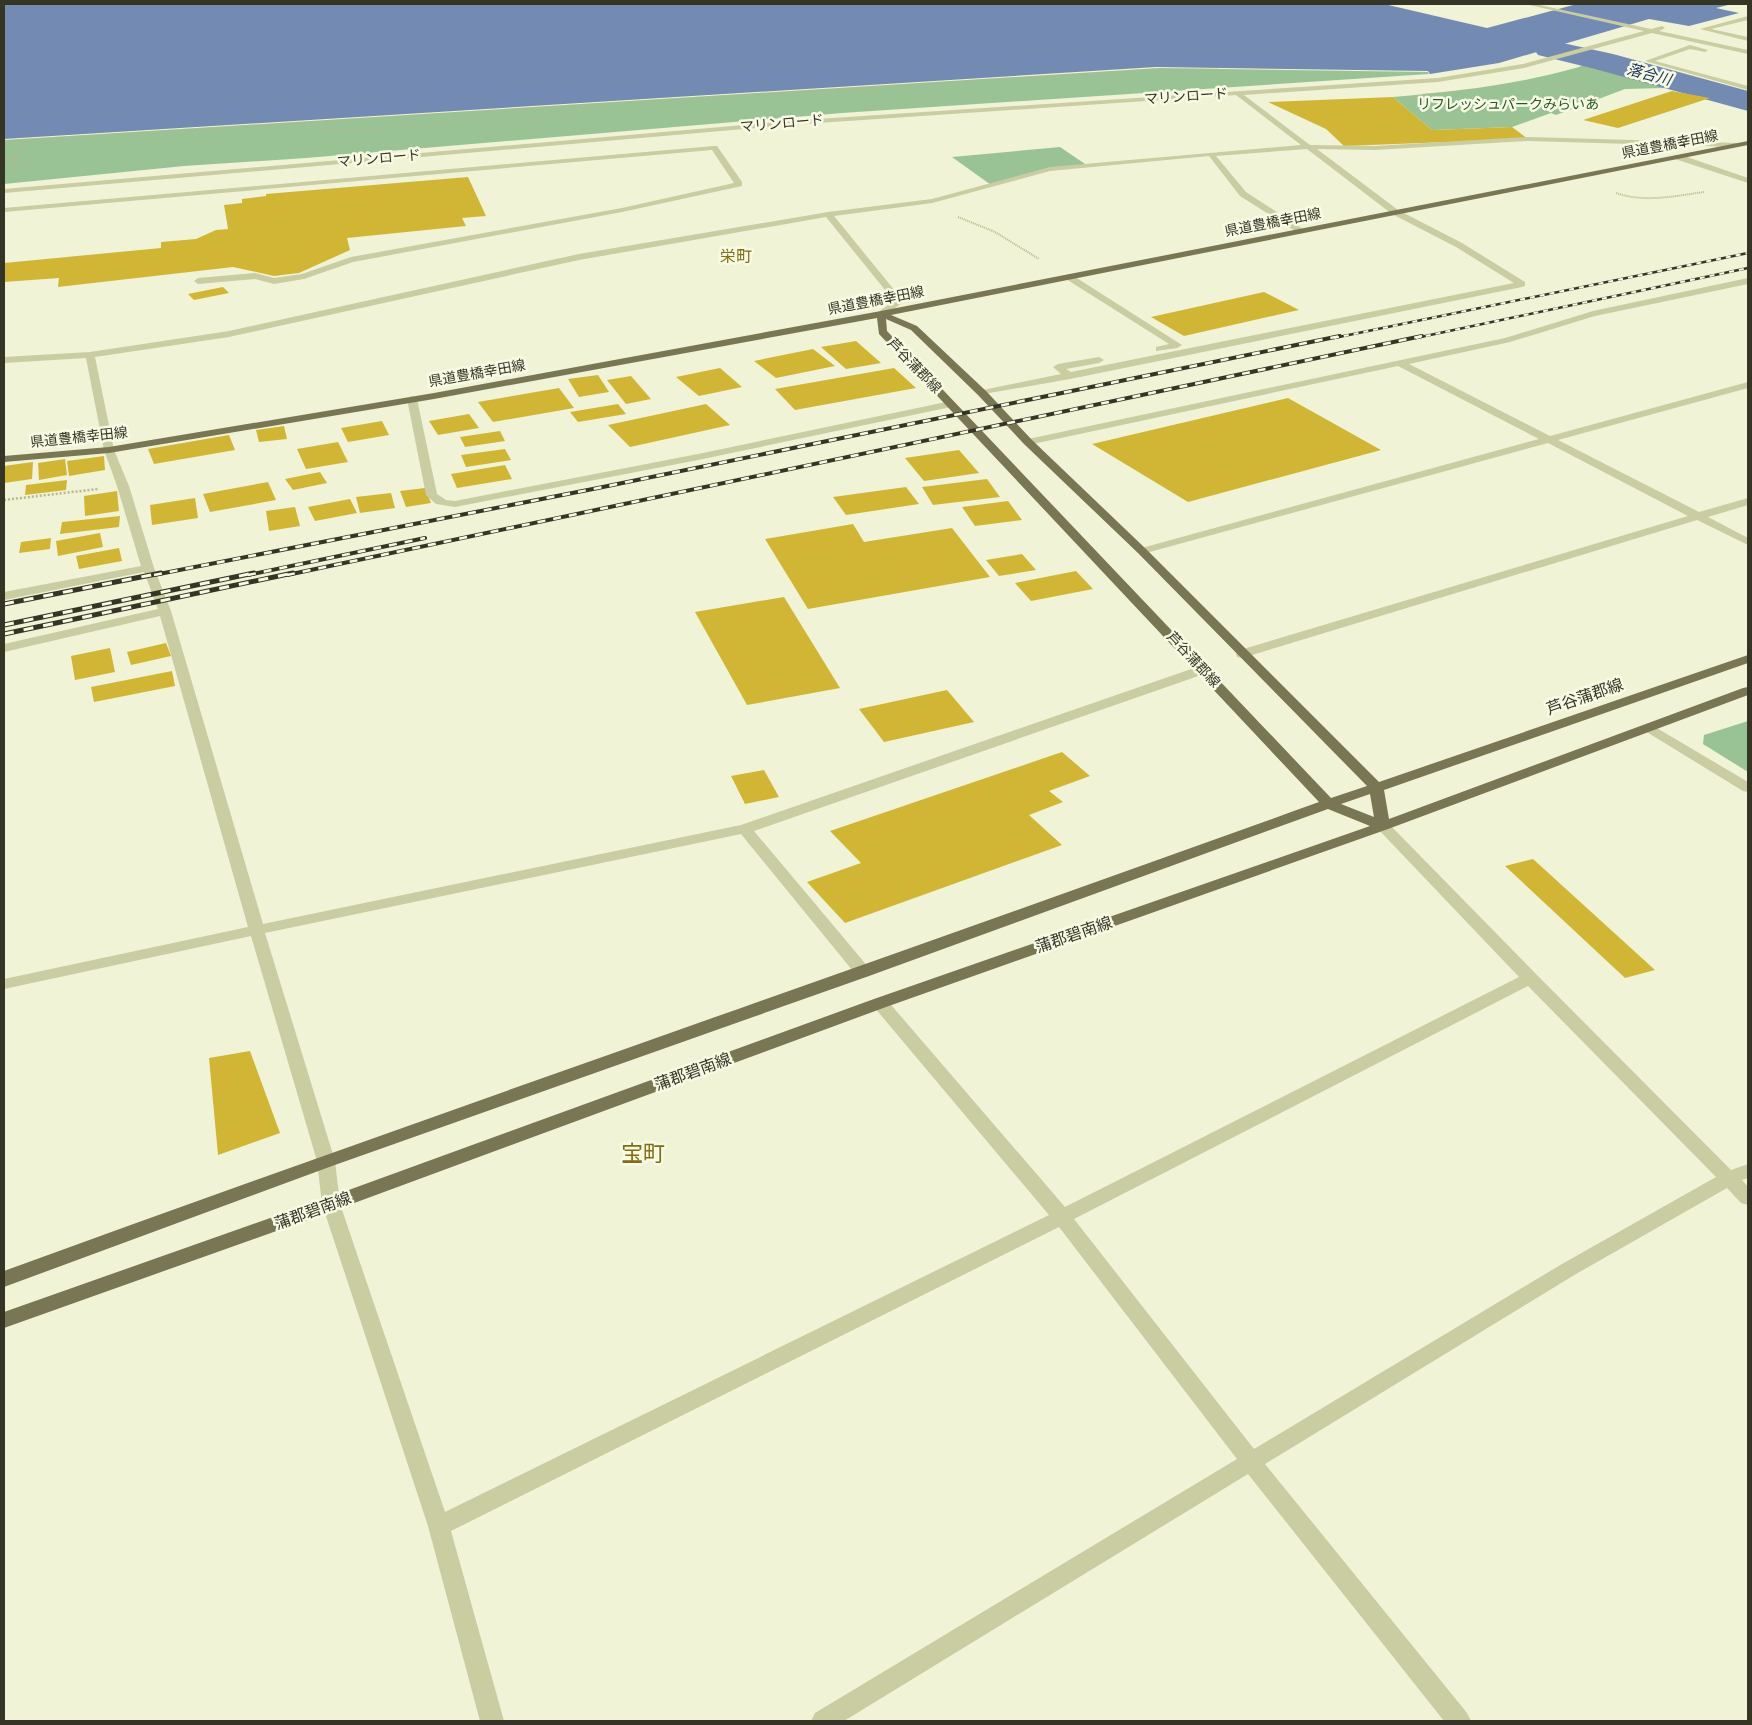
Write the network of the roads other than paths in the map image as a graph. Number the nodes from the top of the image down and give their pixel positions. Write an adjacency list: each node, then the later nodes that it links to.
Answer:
1 (1528, 4): 5 (street)
2 (1554, 4): 4 (street)
3 (1748, 18): 6 (street)
4 (1662, 28): 5 (street); 7 (street)
5 (1651, 31): 8 (street); 11 (street, マリンロード)
6 (1748, 39)
7 (1748, 46)
8 (1748, 52)
9 (1748, 60): 10 (street)
10 (1748, 88)
11 (1238, 94): 14 (street); 18 (street, マリンロード)
12 (1748, 143): 13 (main road, 県道豊橋幸田線)
13 (1738, 145): 14 (street); 16 (main road, 県道豊橋幸田線)
14 (1307, 147): 15 (street); 20 (street)
15 (1211, 154): 21 (street); 22 (street)
16 (1678, 157): 17 (street); 20 (main road, 県道豊橋幸田線)
17 (1748, 182)
18 (4, 191)
19 (4, 210): 25 (street)
20 (1395, 212): 22 (main road, 県道豊橋幸田線); 30 (street)
21 (828, 214): 26 (street); 27 (street)
22 (1300, 231): 23 (main road, 県道豊橋幸田線)
23 (1069, 277): 26 (main road, 県道豊橋幸田線); 30 (street)
24 (1748, 281): 29 (street)
25 (198, 282)
26 (881, 314): 32 (main road, 芦谷蒲郡線); 33 (main road, 県道豊橋幸田線); 34 (main road, 芦谷蒲郡線)
27 (90, 355): 28 (street); 37 (street)
28 (4, 360)
29 (1398, 362): 35 (street); 36 (street)
30 (1070, 376): 32 (street)
31 (1748, 385): 35 (street)
32 (982, 393): 36 (main road, 芦谷蒲郡線)
33 (412, 400): 34 (street); 37 (main road, 県道豊橋幸田線)
34 (951, 404): 49 (main road, 芦谷蒲郡線)
35 (1548, 440): 40 (street); 42 (street)
36 (1028, 442): 42 (main road, 芦谷蒲郡線)
37 (109, 450): 38 (main road, 県道豊橋幸田線); 43 (street)
38 (4, 459)
39 (1748, 500): 40 (street)
40 (1698, 516): 41 (street); 47 (street)
41 (1748, 542)
42 (1142, 552): 47 (main road, 芦谷蒲郡線)
43 (148, 568): 44 (street); 45 (street)
44 (4, 596)
45 (166, 611): 46 (street); 57 (street)
46 (4, 648)
47 (1242, 654): 52 (main road, 芦谷蒲郡線)
48 (1748, 659): 52 (main road, 芦谷蒲郡線)
49 (1202, 670): 54 (main road, 芦谷蒲郡線); 56 (street)
50 (1748, 691): 51 (main road)
51 (1650, 728): 53 (street); 55 (main road)
52 (1376, 787): 54 (main road); 55 (main road)
53 (1748, 788)
54 (1328, 804): 55 (main road, 芦谷蒲郡線); 58 (main road)
55 (1383, 826): 59 (street); 61 (main road, 蒲郡碧南線)
56 (745, 830): 57 (street); 58 (street)
57 (256, 931): 60 (street); 62 (street)
58 (863, 972): 62 (main road)
59 (1530, 978): 64 (street); 67 (street)
60 (4, 984)
61 (880, 1003): 66 (main road, 蒲郡碧南線); 67 (street)
62 (326, 1161): 66 (street); 68 (main road)
63 (1748, 1171): 64 (street)
64 (1729, 1178): 65 (street); 70 (street)
65 (1748, 1198)
66 (331, 1204): 69 (main road, 蒲郡碧南線); 71 (street)
67 (1062, 1216): 70 (street); 71 (street)
68 (4, 1279)
69 (4, 1320)
70 (1251, 1462): 72 (street); 75 (street)
71 (439, 1526): 73 (street)
72 (847, 1715): 74 (street)
73 (492, 1721)
74 (823, 1721)
75 (1459, 1721)

